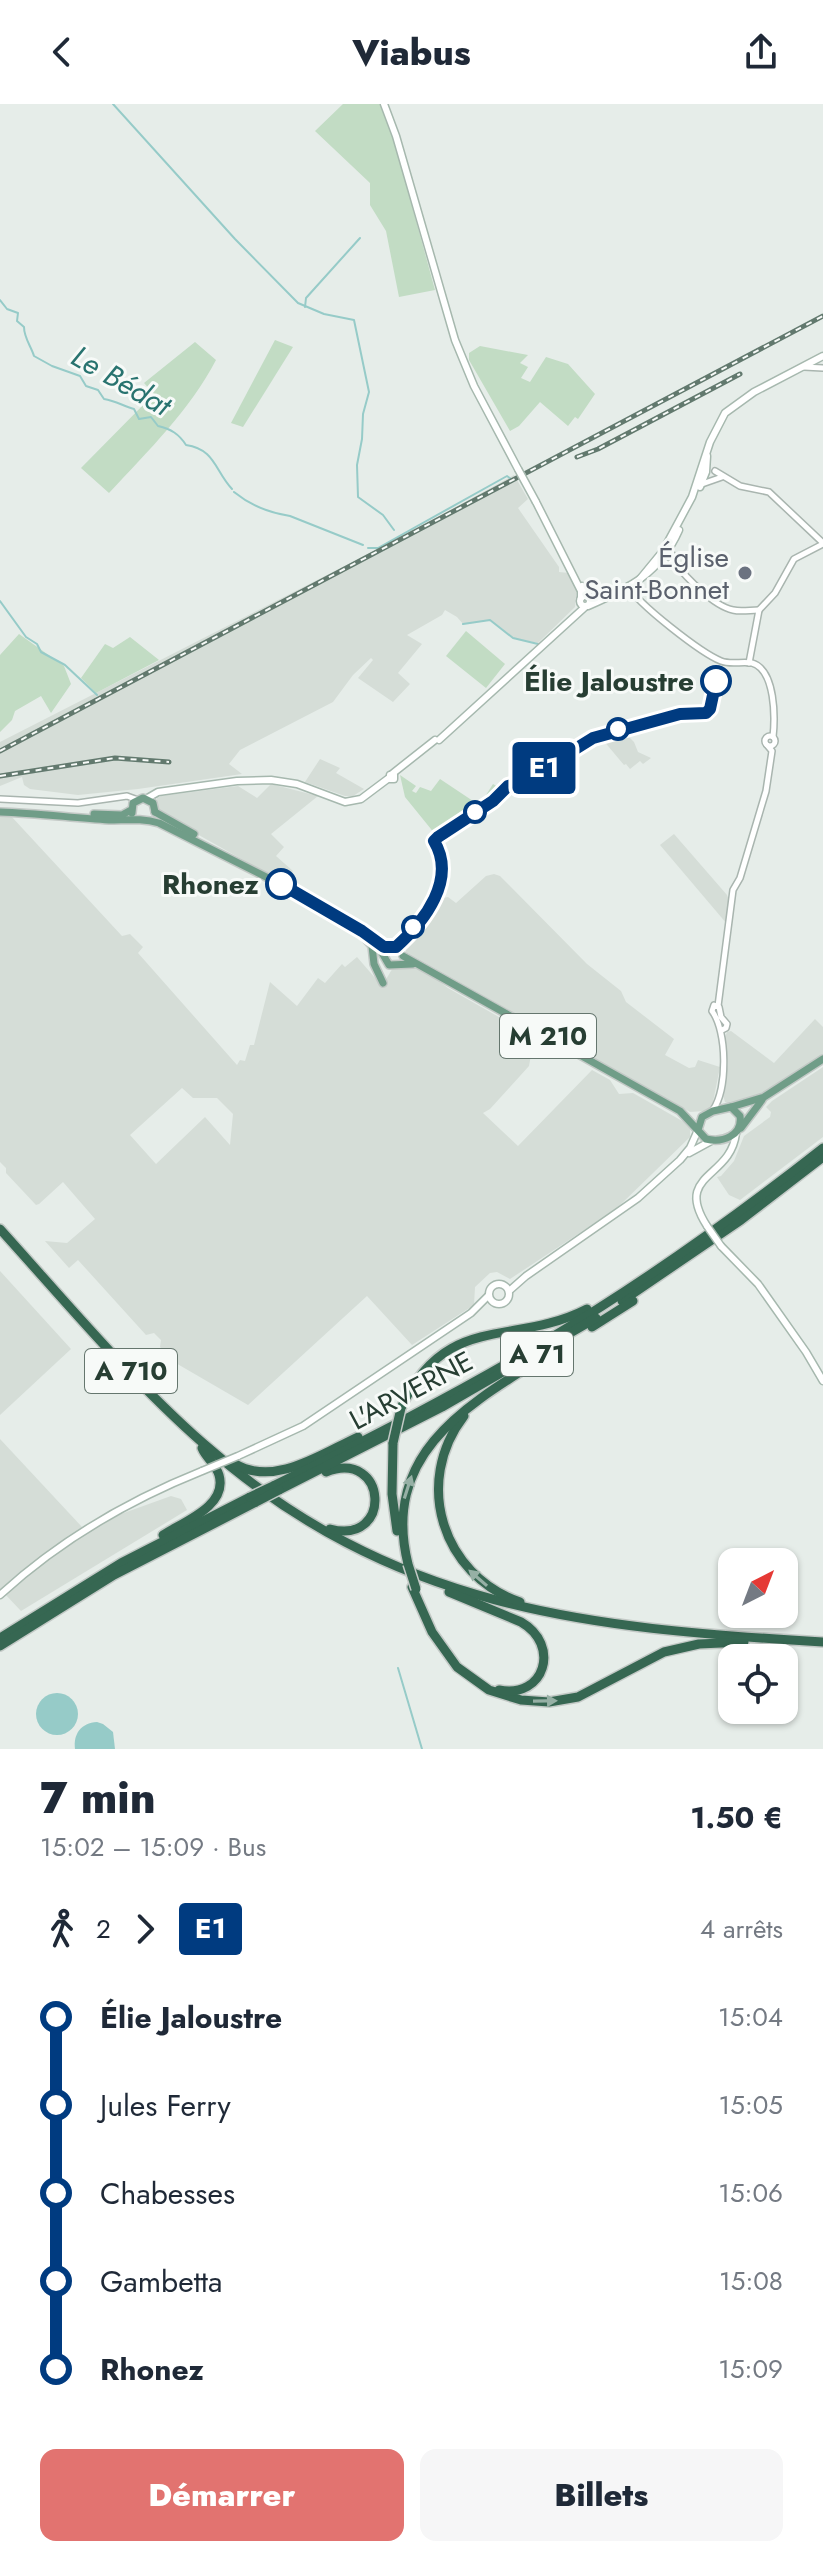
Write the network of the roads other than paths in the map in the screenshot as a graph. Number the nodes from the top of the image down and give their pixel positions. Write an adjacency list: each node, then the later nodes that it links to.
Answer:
1 (384, 104): 11 (main road, bridge)
2 (821, 355): 3 (main road); 4 (street); 5 (main road)
3 (803, 367): 4 (street); 5 (main road)
4 (823, 367)
5 (761, 388): 6 (main road)
6 (704, 478): 7 (street); 8 (main road)
7 (823, 544): 12 (street)
8 (663, 555): 9 (street); 9 (street); 10 (main road)
9 (673, 561): 12 (street)
10 (628, 586): 11 (main road); 13 (street)
11 (585, 601): 15 (main road)
12 (759, 610): 13 (street)
13 (749, 663): 24 (street)
14 (0, 799): 15 (street)
15 (141, 807): 16 (main road); 17 (main road); 17 (main road); 18 (main road)
16 (0, 812)
17 (148, 821): 18 (main road)
18 (251, 868): 19 (main road)
19 (349, 923): 20 (main road); 22 (main road)
20 (387, 951): 21 (main road); 21 (main road)
21 (401, 960): 27 (main road, M 210)
22 (383, 983)
23 (823, 1059): 25 (main road)
24 (721, 1089): 26 (street); 28 (street)
25 (764, 1097): 26 (main road); 30 (main road)
26 (730, 1107): 28 (main road); 30 (main road)
27 (680, 1111): 28 (main road, M 210); 29 (main road, M 210)
28 (709, 1112): 29 (main road)
29 (698, 1130): 31 (main road); 35 (main road)
30 (738, 1131): 31 (main road); 34 (main road)
31 (715, 1141): 34 (main road); 35 (main road)
32 (823, 1148): 40 (highway, L'ARVERNE / A 71)
33 (823, 1157): 36 (highway, L'ARVERNE / A 71)
34 (728, 1159): 44 (main road, bridge)
35 (680, 1160): 39 (main road)
36 (779, 1191): 45 (highway); 49 (highway, L'ARVERNE / A 71)
37 (0, 1229): 46 (highway, A 710)
38 (0, 1237): 48 (highway, A 710)
39 (507, 1288): 41 (main road); 42 (main road)
40 (623, 1293): 47 (highway, L'ARVERNE / A 71); 53 (highway, bridge)
41 (488, 1296): 42 (main road); 43 (main road)
42 (494, 1303): 43 (main road)
43 (471, 1313): 56 (main road, bridge)
44 (823, 1381)
45 (499, 1385): 53 (highway, one-way to 45); 57 (highway, one-way to 45)
46 (167, 1409): 47 (highway); 51 (highway, A 710)
47 (405, 1420): 49 (highway, L'ARVERNE / A 71)
48 (202, 1448): 52 (highway); 55 (highway, A 710)
49 (276, 1488): 50 (highway, L'ARVERNE / A 71, bridge); 51 (highway)
50 (253, 1500): 52 (highway, L'ARVERNE / A 71); 61 (highway, L'ARVERNE / A 71)
51 (302, 1516): 57 (highway, A 710)
52 (121, 1563): 58 (highway, L'ARVERNE / A 71)
53 (406, 1563): 54 (highway, bridge)
54 (414, 1588): 55 (highway); 59 (highway, one-way to 59)
55 (449, 1592): 59 (highway, A 710)
56 (0, 1595)
57 (573, 1618): 60 (highway)
58 (0, 1638)
59 (744, 1642): 60 (highway)
60 (823, 1644)
61 (0, 1646)

